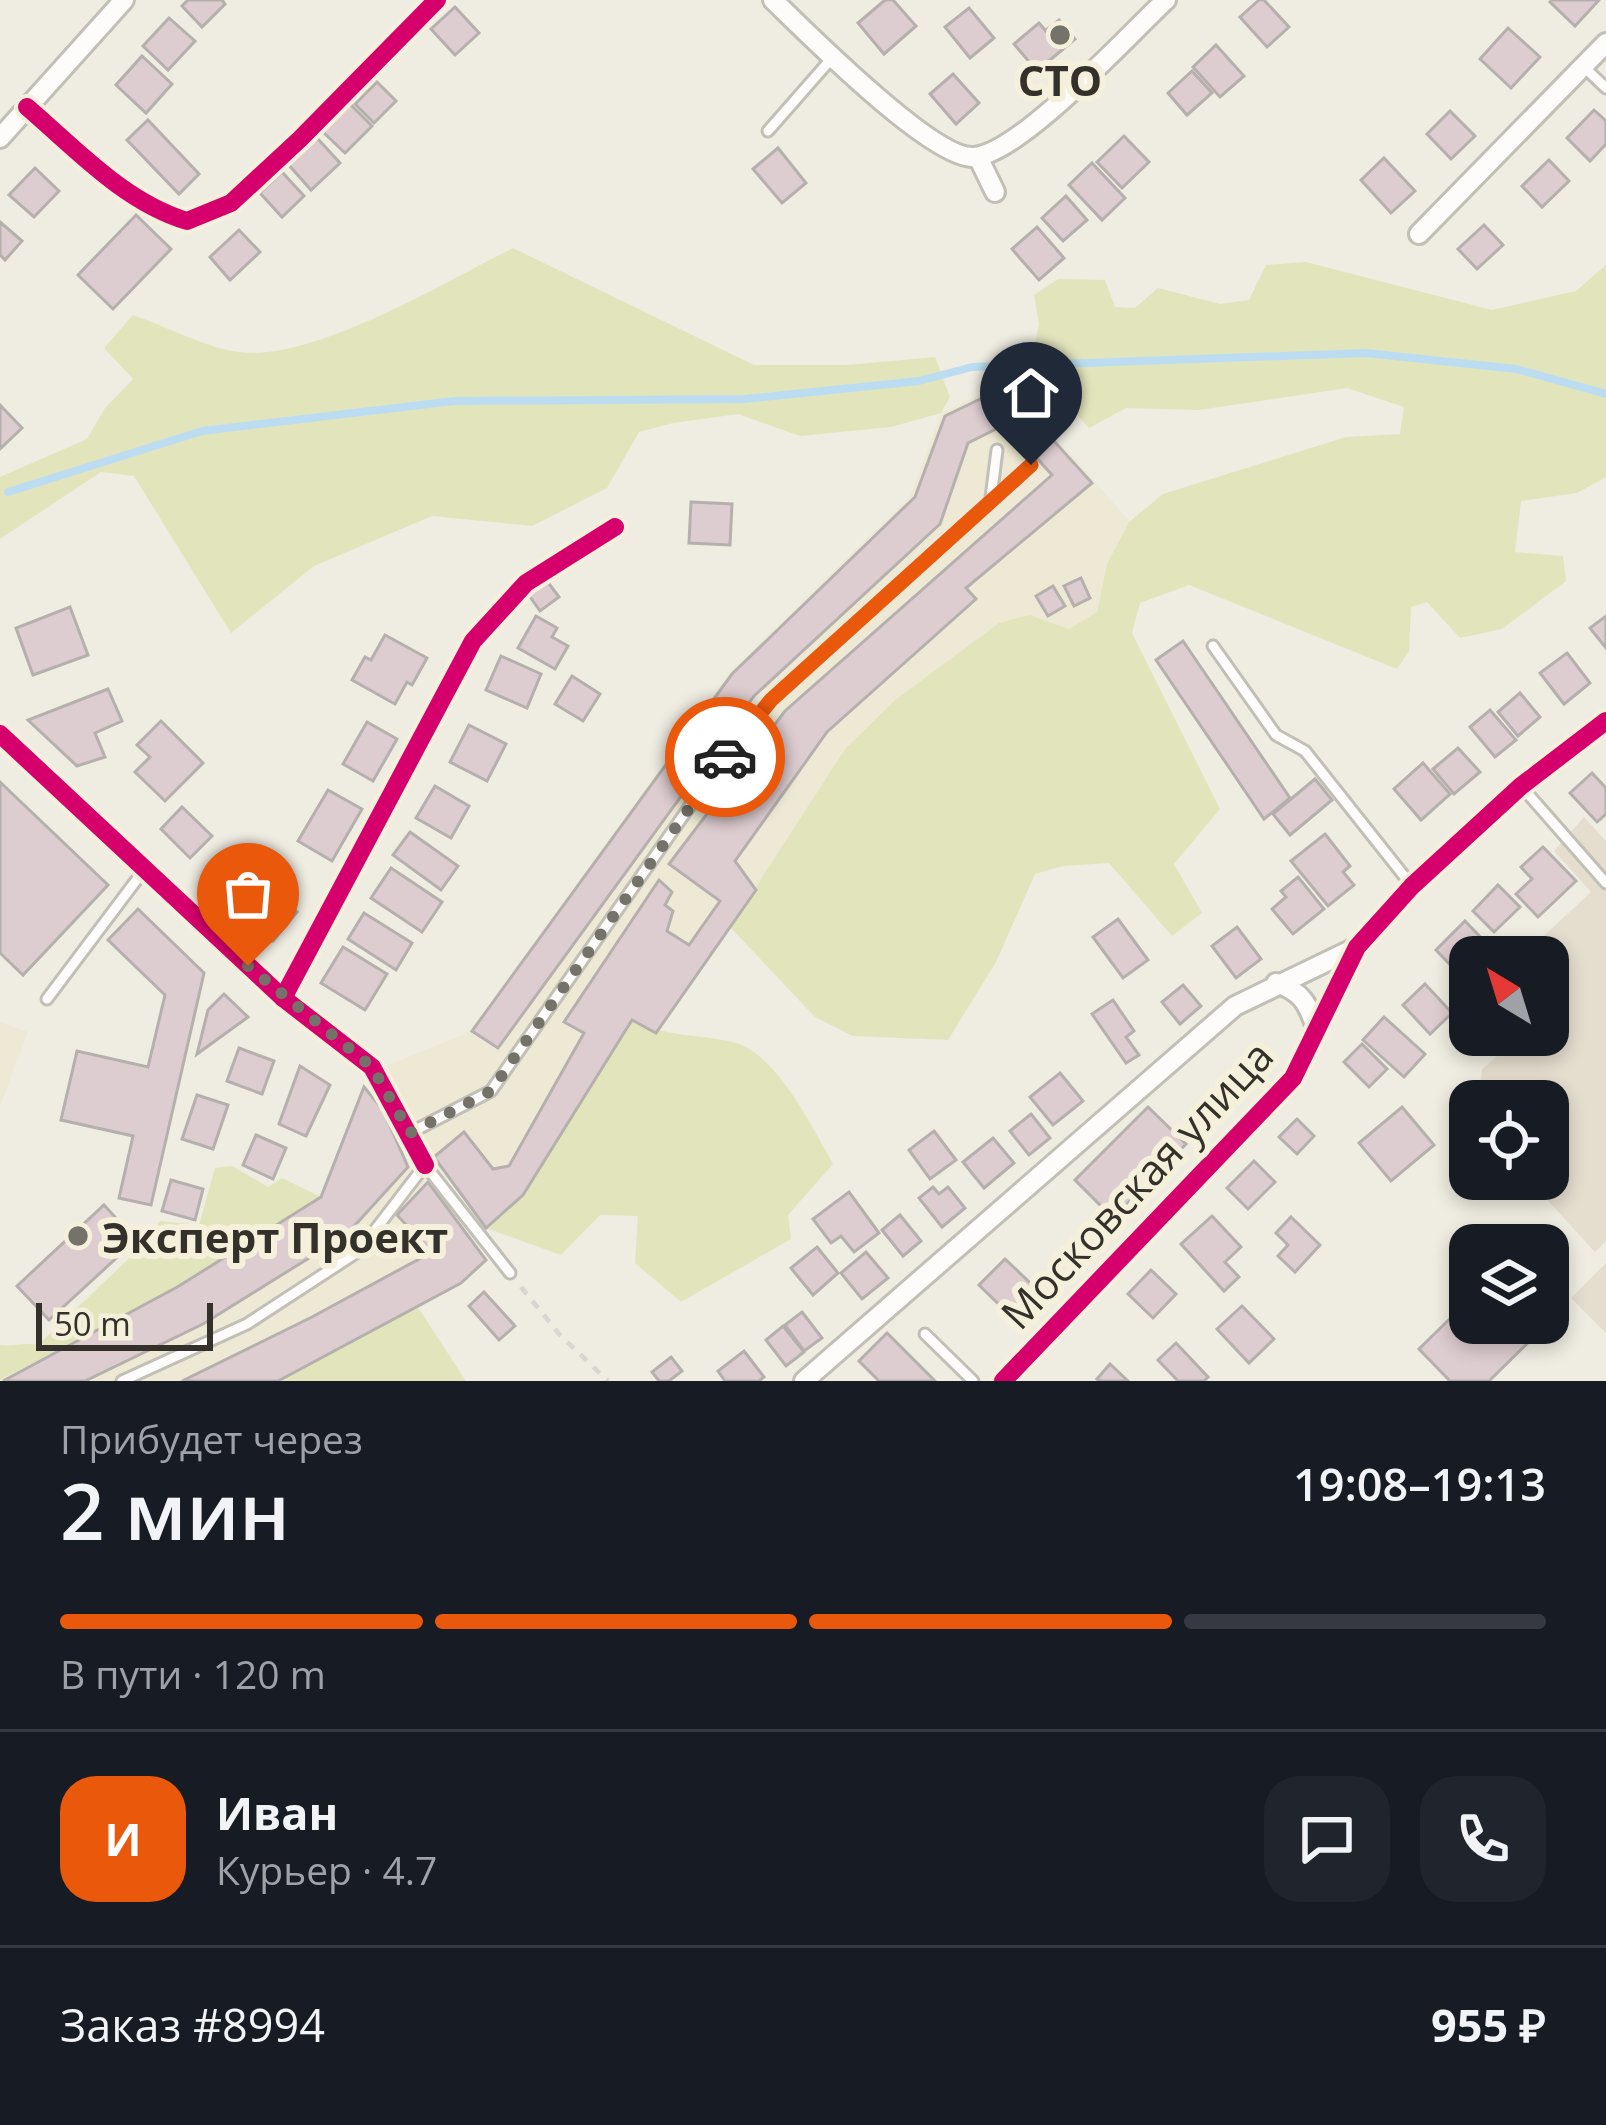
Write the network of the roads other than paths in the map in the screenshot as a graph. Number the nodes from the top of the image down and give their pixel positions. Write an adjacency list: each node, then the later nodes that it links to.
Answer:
1 (124, 0): 9 (street)
2 (436, 0): 9 (street)
3 (773, 0): 6 (street)
4 (1166, 0): 12 (street)
5 (1606, 43): 7 (street)
6 (832, 58): 10 (lane); 12 (street)
7 (1584, 67): 8 (lane); 14 (street)
8 (1606, 88)
9 (27, 107): 11 (street)
10 (768, 131)
11 (0, 138)
12 (984, 155): 13 (street)
13 (995, 192)
14 (1419, 233)
15 (997, 450): 17 (lane)
16 (1031, 465): 17 (lane)
17 (991, 500): 31 (lane)
18 (615, 527): 28 (street)
19 (1213, 646): 25 (lane)
20 (1606, 721): 22 (street, Московская улица)
21 (0, 734): 23 (street)
22 (1521, 787): 24 (lane); 25 (street, Московская улица)
23 (144, 870): 28 (street); 29 (lane)
24 (1606, 883)
25 (1412, 886): 26 (street, Московская улица)
26 (1357, 947): 27 (street, Московская улица); 30 (street, Московская улица)
27 (1276, 983): 30 (street); 36 (street, Московская улица)
28 (283, 998): 31 (street)
29 (47, 999)
30 (1316, 1028): 38 (street, Московская улица)
31 (410, 1133): 32 (street)
32 (424, 1165): 33 (lane); 35 (lane)
33 (510, 1273)
34 (925, 1334): 37 (lane)
35 (122, 1381)
36 (804, 1381)
37 (973, 1381)
38 (1003, 1381)

